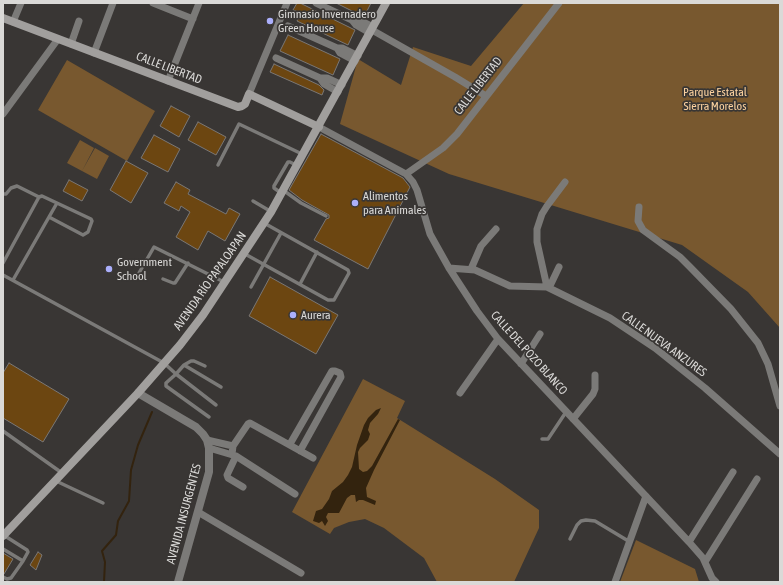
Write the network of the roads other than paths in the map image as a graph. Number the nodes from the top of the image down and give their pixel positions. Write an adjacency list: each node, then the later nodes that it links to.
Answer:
1 (22, 3): 12 (street)
2 (113, 3): 17 (street)
3 (153, 3): 10 (street)
4 (199, 3): 10 (street)
5 (287, 3): 22 (street)
6 (316, 3): 14 (street)
7 (386, 3): 14 (main road, AVENIDA RÍO PAPALOAPAN)
8 (559, 3): 23 (street, CALLE LIBERTAD)
9 (3, 18): 12 (main road, CALLE LIBERTAD)
10 (193, 19): 20 (street)
11 (80, 20): 16 (street)
12 (13, 22): 15 (main road, CALLE LIBERTAD)
13 (288, 26): 19 (street)
14 (372, 30): 19 (main road, AVENIDA RÍO PAPALOAPAN); 23 (street)
15 (58, 39): 16 (main road, CALLE LIBERTAD); 24 (street)
16 (71, 44): 17 (main road, CALLE LIBERTAD)
17 (94, 53): 20 (main road, CALLE LIBERTAD)
18 (276, 58): 21 (street)
19 (356, 58): 21 (main road, AVENIDA RÍO PAPALOAPAN)
20 (168, 81): 22 (main road, CALLE LIBERTAD)
21 (340, 88): 25 (main road, AVENIDA RÍO PAPALOAPAN)
22 (249, 94): 25 (main road)
23 (486, 96): 28 (street, CALLE LIBERTAD)
24 (3, 114)
25 (319, 127): 26 (main road, AVENIDA RÍO PAPALOAPAN); 28 (street, CALLE DEL POZO BLANCO)
26 (303, 155): 27 (lane); 30 (main road, AVENIDA RÍO PAPALOAPAN)
27 (218, 166)
28 (406, 174): 48 (street, CALLE DEL POZO BLANCO)
29 (565, 182): 57 (street)
30 (282, 192): 36 (main road, AVENIDA RÍO PAPALOAPAN); 37 (lane)
31 (3, 194): 32 (lane)
32 (39, 197): 34 (lane); 44 (lane)
33 (253, 201): 36 (lane)
34 (57, 203): 38 (lane); 38 (lane)
35 (639, 208): 70 (street)
36 (271, 212): 39 (main road, AVENIDA RÍO PAPALOAPAN)
37 (326, 216)
38 (49, 217): 53 (lane)
39 (264, 223): 41 (lane); 43 (main road, AVENIDA RÍO PAPALOAPAN)
40 (496, 229): 49 (street)
41 (281, 233): 42 (lane); 46 (lane)
42 (317, 252): 55 (lane); 55 (lane)
43 (244, 254): 46 (lane); 54 (main road, AVENIDA RÍO PAPALOAPAN)
44 (3, 263)
45 (188, 263): 50 (lane); 52 (lane); 54 (lane)
46 (263, 264): 55 (lane); 56 (lane)
47 (559, 267): 57 (street)
48 (449, 268): 49 (street, CALLE NUEVA ANZURES); 59 (street, CALLE DEL POZO BLANCO)
49 (471, 269): 57 (street, CALLE NUEVA ANZURES)
50 (139, 272)
51 (3, 274): 53 (lane)
52 (163, 279)
53 (13, 280): 60 (lane)
54 (225, 283): 60 (main road, AVENIDA RÍO PAPALOAPAN)
55 (300, 284)
56 (251, 287)
57 (548, 288): 81 (street, CALLE NUEVA ANZURES)
58 (540, 334): 61 (street)
59 (498, 339): 61 (street, CALLE DEL POZO BLANCO); 68 (street)
60 (164, 363): 64 (lane); 67 (main road, AVENIDA RÍO PAPALOAPAN)
61 (521, 364): 71 (street, CALLE DEL POZO BLANCO)
62 (184, 366): 63 (lane); 64 (lane); 66 (lane)
63 (206, 366)
64 (176, 374): 69 (lane); 72 (lane)
65 (595, 375): 73 (street)
66 (221, 387)
67 (138, 393): 76 (street); 86 (main road, AVENIDA RÍO PAPALOAPAN)
68 (460, 393)
69 (216, 405)
70 (780, 406)
71 (566, 411): 73 (street, CALLE DEL POZO BLANCO); 75 (lane)
72 (209, 418)
73 (573, 419): 91 (street, CALLE DEL POZO BLANCO)
74 (3, 431): 86 (lane)
75 (542, 439)
76 (208, 444): 78 (street); 80 (street); 84 (street, AVENIDA INSURGENTES)
77 (290, 444): 78 (street); 79 (street); 79 (street)
78 (233, 446): 82 (street)
79 (300, 450): 83 (street)
80 (224, 453): 82 (street); 84 (street)
81 (780, 454)
82 (234, 455): 89 (street); 90 (street)
83 (313, 458)
84 (210, 459): 93 (street, AVENIDA INSURGENTES)
85 (733, 472): 97 (street)
86 (62, 473): 88 (main road, AVENIDA RÍO PAPALOAPAN)
87 (757, 479): 100 (street)
88 (55, 481): 92 (lane); 94 (main road, AVENIDA RÍO PAPALOAPAN)
89 (243, 487)
90 (296, 494)
91 (646, 496): 96 (street); 97 (street, CALLE DEL POZO BLANCO)
92 (103, 503)
93 (198, 512): 101 (street); 103 (street, AVENIDA INSURGENTES)
94 (3, 536): 99 (lane)
95 (570, 539): 96 (lane)
96 (630, 542): 104 (street)
97 (689, 542): 100 (street, CALLE DEL POZO BLANCO)
98 (3, 549): 99 (lane)
99 (23, 561): 102 (lane)
100 (705, 562): 105 (street, CALLE DEL POZO BLANCO)
101 (301, 573)
102 (3, 577)
103 (178, 582)
104 (615, 582)
105 (716, 582)

